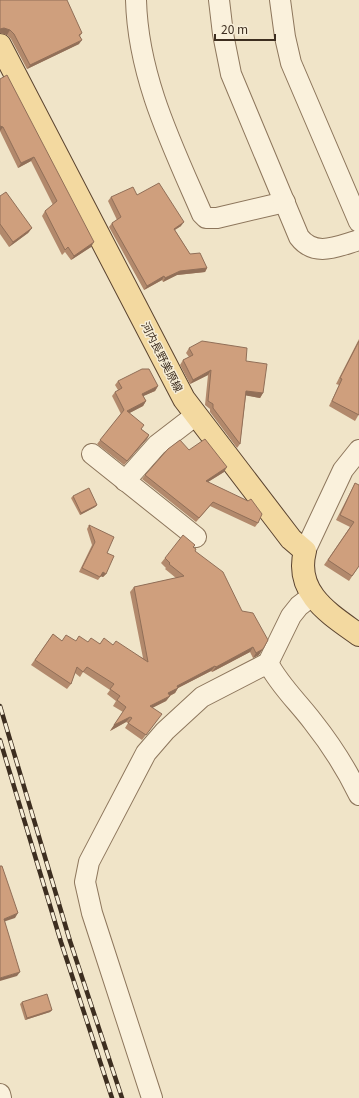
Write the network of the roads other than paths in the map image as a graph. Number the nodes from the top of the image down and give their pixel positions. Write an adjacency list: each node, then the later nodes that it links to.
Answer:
1 (136, 0): 5 (street)
2 (220, 0): 5 (street)
3 (280, 0): 6 (street)
4 (0, 45): 8 (main road, 河内長野美原線)
5 (285, 202): 7 (street)
6 (359, 222)
7 (359, 240)
8 (196, 415): 11 (street); 13 (main road, 河内長野美原線)
9 (359, 450): 13 (street)
10 (92, 454): 11 (street)
11 (125, 481): 12 (street)
12 (196, 537)
13 (305, 551): 14 (main road)
14 (312, 596): 15 (main road); 16 (street)
15 (359, 635)
16 (268, 663): 17 (street); 20 (street)
17 (359, 796)
18 (0, 1094): 19 (street)
19 (2, 1098)
20 (152, 1098)

